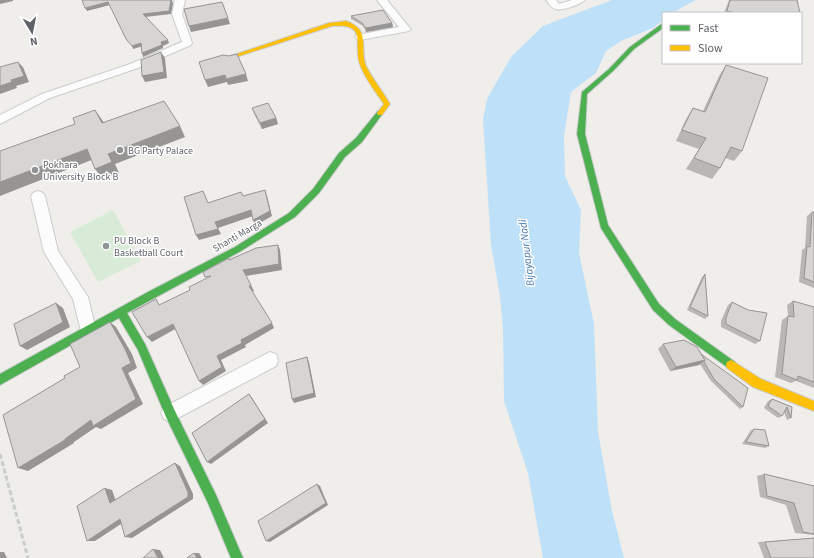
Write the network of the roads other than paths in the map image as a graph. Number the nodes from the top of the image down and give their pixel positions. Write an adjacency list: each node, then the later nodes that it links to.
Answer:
1 (180, 0): 8 (street)
2 (382, 0): 6 (street)
3 (551, 0): 4 (street)
4 (580, 0)
5 (662, 26): 14 (street)
6 (360, 37): 7 (street); 10 (street, Shanti Marga)
7 (232, 57)
8 (0, 120)
9 (38, 196): 11 (street)
10 (121, 312): 11 (street, Shanti Marga); 15 (street)
11 (88, 330): 13 (street, Shanti Marga)
12 (270, 360): 15 (street)
13 (0, 380)
14 (814, 406)
15 (170, 413): 16 (street)
16 (237, 558)

